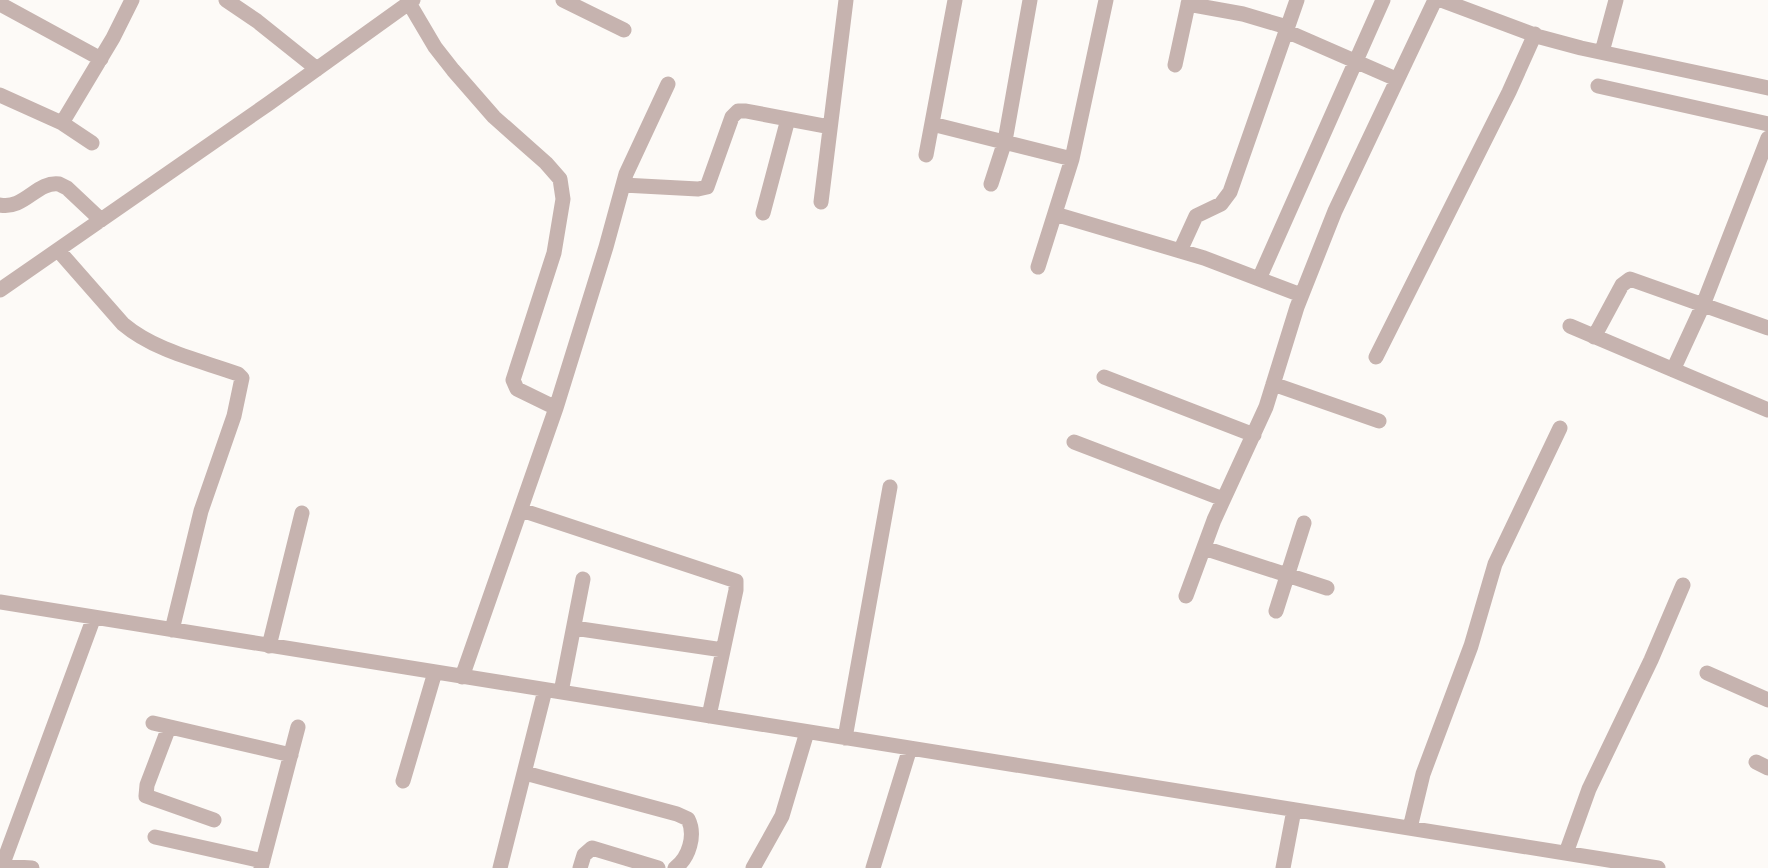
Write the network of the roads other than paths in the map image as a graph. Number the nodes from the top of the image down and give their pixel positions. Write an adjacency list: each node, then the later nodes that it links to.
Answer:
1 (132, 0): 20 (street)
2 (226, 0): 23 (street)
3 (562, 0): 17 (street)
4 (846, 0): 33 (street)
5 (954, 0): 31 (street)
6 (1030, 0): 35 (street)
7 (1106, 0): 38 (street)
8 (1297, 0): 16 (street)
9 (1383, 0): 21 (street)
10 (1435, 0): 24 (street)
11 (1441, 0): 18 (street)
12 (1616, 0): 19 (street)
13 (411, 1): 23 (street); 60 (street)
14 (1189, 2): 16 (street); 22 (street)
15 (0, 4): 20 (street)
16 (1286, 29): 21 (street); 47 (street)
17 (624, 30)
18 (1535, 34): 19 (street); 56 (street)
19 (1602, 52): 27 (street)
20 (101, 59): 30 (street)
21 (1356, 61): 24 (street); 49 (street)
22 (1175, 65)
23 (317, 69): 45 (street)
24 (1396, 79): 51 (street)
25 (668, 84): 39 (street)
26 (1598, 86): 32 (street)
27 (1768, 88)
28 (0, 95): 30 (street)
29 (788, 119): 33 (street); 39 (street); 43 (street)
30 (62, 123): 36 (street)
31 (932, 124): 35 (street); 37 (street)
32 (1768, 124)
33 (830, 127): 41 (street)
34 (1768, 138): 52 (street)
35 (1005, 141): 38 (street); 40 (street)
36 (92, 143)
37 (926, 155)
38 (1072, 159): 44 (street)
39 (623, 184): 60 (street)
40 (990, 184)
41 (821, 202)
42 (0, 205): 45 (street)
43 (763, 213)
44 (1055, 214): 47 (street); 48 (street)
45 (101, 220): 46 (street)
46 (58, 250): 50 (street); 81 (street)
47 (1180, 251): 49 (street)
48 (1038, 267)
49 (1260, 279): 51 (street)
50 (0, 290)
51 (1301, 295): 59 (street)
52 (1703, 305): 54 (street); 55 (street); 57 (street)
53 (1570, 326): 55 (street)
54 (1768, 328)
55 (1594, 336): 57 (street)
56 (1376, 357)
57 (1673, 370): 61 (street)
58 (1104, 377): 64 (street)
59 (1273, 384): 62 (street); 64 (street)
60 (556, 408): 68 (street)
61 (1768, 410)
62 (1379, 421)
63 (1560, 428): 102 (street)
64 (1254, 435): 67 (street)
65 (1074, 442): 67 (street)
66 (890, 487): 95 (street)
67 (1224, 499): 71 (street)
68 (521, 510): 83 (street); 86 (street)
69 (302, 513): 82 (street)
70 (1304, 523): 72 (street)
71 (1204, 548): 72 (street); 76 (street)
72 (1287, 575): 75 (street); 78 (street)
73 (583, 579): 80 (street)
74 (1683, 586): 104 (street)
75 (1327, 588)
76 (1186, 596)
77 (0, 602): 79 (street)
78 (1276, 611)
79 (94, 618): 81 (street); 106 (street)
80 (574, 628): 83 (street); 88 (street)
81 (172, 630): 82 (street)
82 (269, 646): 84 (street)
83 (723, 650): 90 (street)
84 (434, 672): 86 (street); 99 (street)
85 (1707, 673): 89 (street)
86 (462, 676): 87 (street)
87 (545, 690): 88 (street); 98 (street)
88 (560, 692): 90 (street)
89 (1768, 700)
90 (709, 716): 94 (street)
91 (153, 724): 92 (street)
92 (169, 727): 97 (street); 101 (street)
93 (298, 727): 97 (street)
94 (807, 732): 95 (street); 113 (street)
95 (845, 738): 96 (street)
96 (910, 748): 100 (street); 114 (street)
97 (291, 755): 105 (street)
98 (524, 773): 109 (street); 112 (street)
99 (403, 780)
100 (1294, 810): 102 (street); 115 (street)
101 (214, 820)
102 (1410, 828): 104 (street)
103 (155, 837): 105 (street)
104 (1566, 853): 107 (street)
105 (262, 865)
106 (1, 866): 108 (street)
107 (1637, 866): 116 (street)
108 (32, 868)
109 (500, 868)
110 (580, 868): 111 (street)
111 (658, 868)
112 (675, 868)
113 (753, 868)
114 (873, 868)
115 (1284, 868)
116 (1658, 868)

